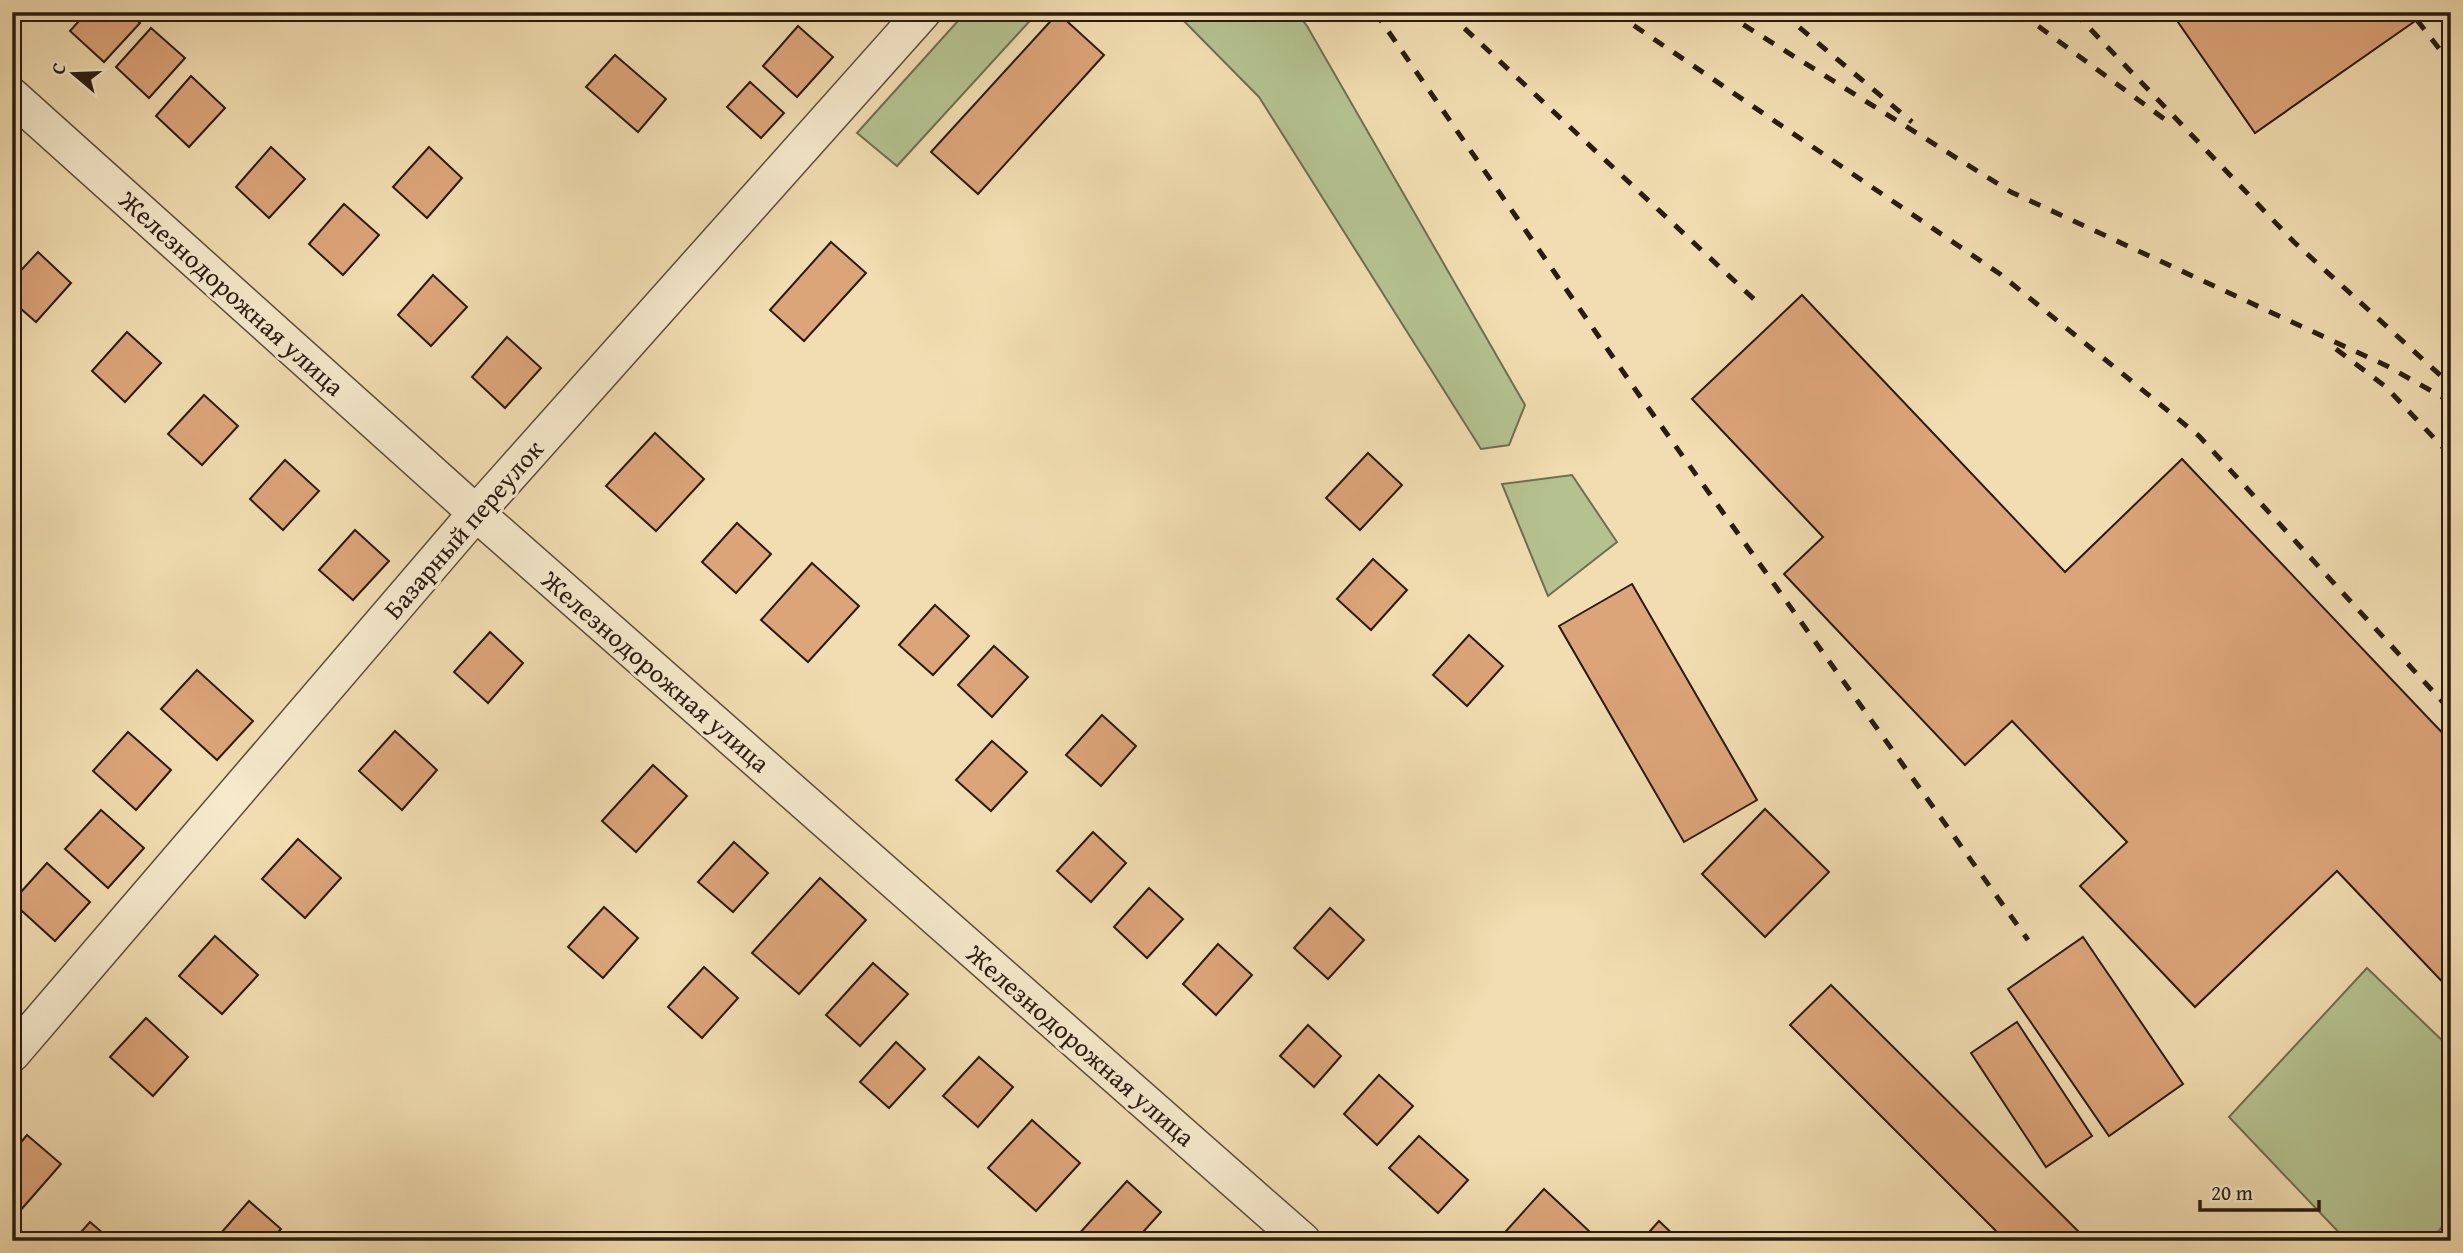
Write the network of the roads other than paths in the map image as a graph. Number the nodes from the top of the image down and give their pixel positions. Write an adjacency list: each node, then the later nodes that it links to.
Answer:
1 (923, 12): 3 (street, Базарный переулок)
2 (12, 96): 3 (street, Железнодорожная улица)
3 (476, 513): 4 (street, Базарный переулок); 5 (street, Железнодорожная улица)
4 (12, 1054)
5 (1303, 1241)

